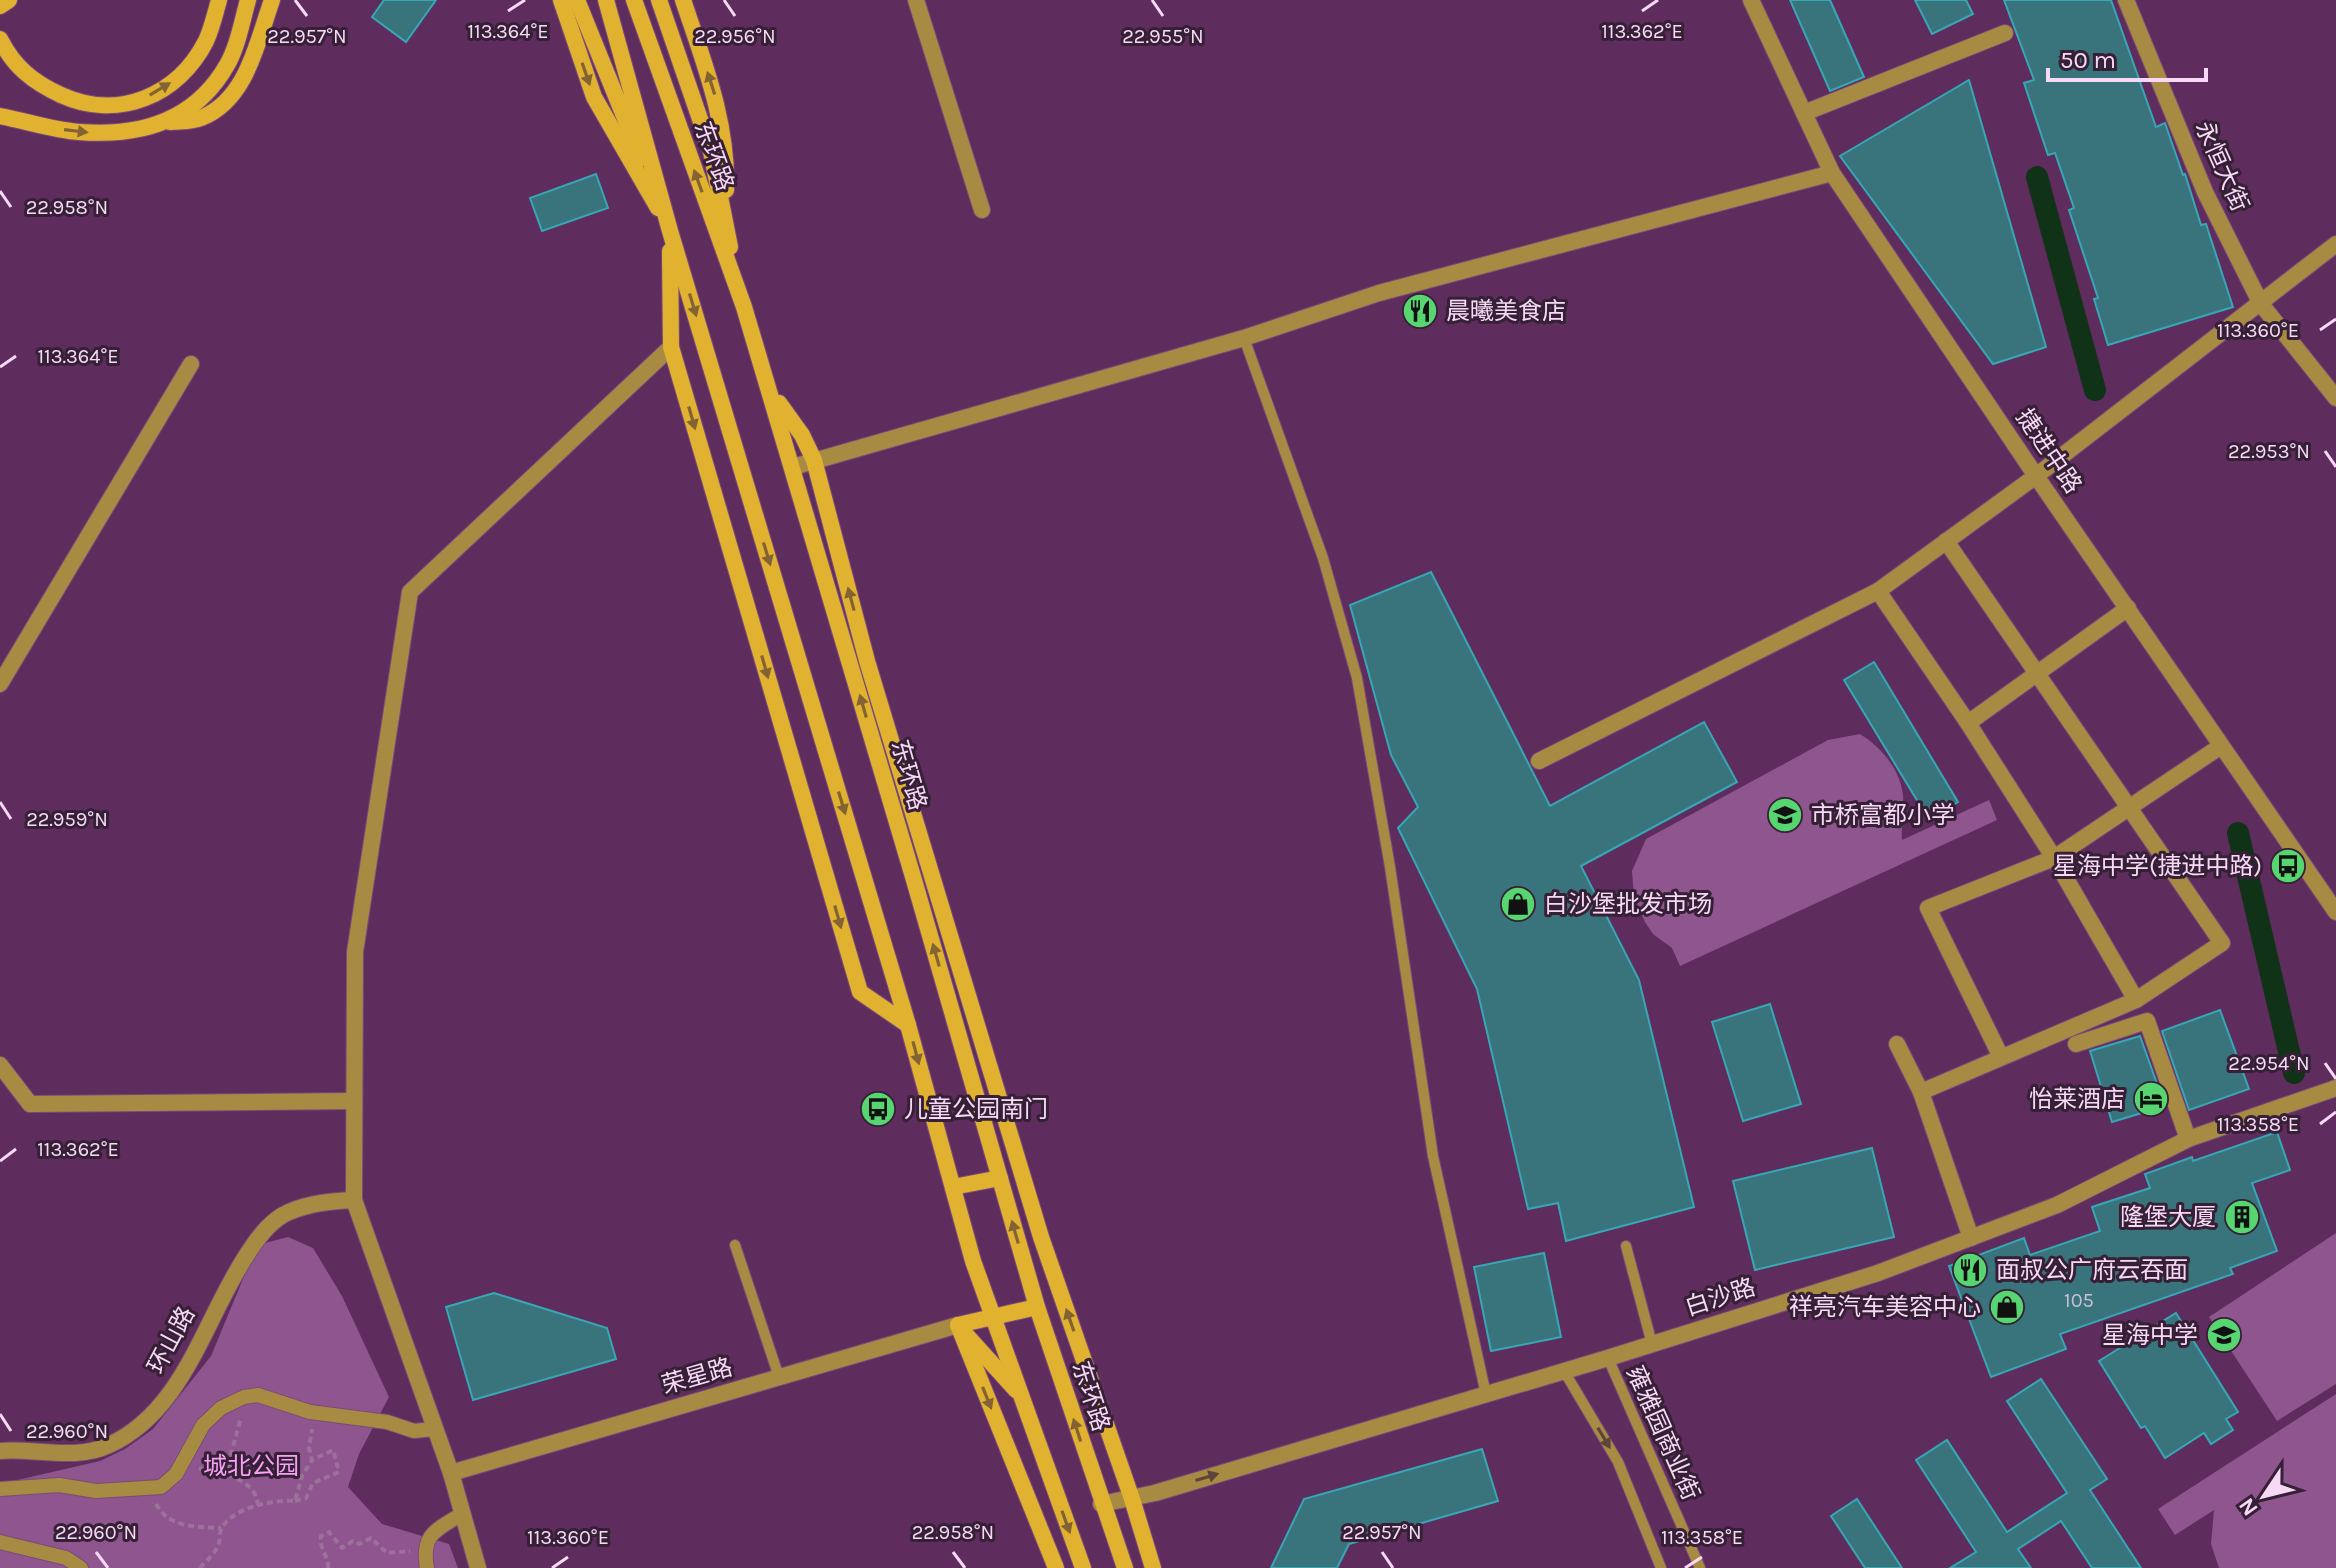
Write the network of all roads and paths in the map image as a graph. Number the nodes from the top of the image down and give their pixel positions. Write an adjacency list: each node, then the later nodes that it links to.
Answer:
1 (9, 0): 14 (main road)
2 (219, 0): 16 (main road, one-way to 2)
3 (248, 0): 19 (main road)
4 (272, 0): 19 (main road)
5 (561, 0): 23 (main road, one-way to 23)
6 (577, 0): 23 (main road)
7 (606, 0): 23 (main road)
8 (634, 0): 26 (main road, 东环路, one-way to 8)
9 (659, 0): 22 (main road)
10 (683, 0): 22 (main road, one-way to 10)
11 (916, 0): 21 (street)
12 (1751, 0): 17 (street, 捷进中路)
13 (2126, 0): 25 (street, 永恒大街)
14 (0, 6)
15 (2005, 33): 17 (street)
16 (0, 39)
17 (1804, 113): 20 (street, 捷进中路)
18 (0, 116): 19 (main road, one-way to 19)
19 (157, 123)
20 (1832, 173): 27 (street); 34 (street, 捷进中路)
21 (982, 210)
22 (725, 215): 26 (main road)
23 (670, 231): 28 (main road); 47 (main road, one-way to 47)
24 (2336, 244): 25 (street)
25 (2261, 304): 31 (street, 永恒大街); 34 (street)
26 (744, 307): 30 (main road, 东环路)
27 (1244, 338): 32 (street); 70 (lane)
28 (671, 347): 47 (main road, one-way to 47); 54 (street)
29 (191, 364): 39 (street)
30 (769, 389): 32 (main road); 33 (main road, 东环路)
31 (2336, 398)
32 (814, 460): 33 (street); 59 (main road, one-way to 32)
33 (793, 467): 56 (main road, 东环路, one-way to 33)
34 (2036, 476): 35 (street); 37 (street, 捷进中路)
35 (1946, 541): 36 (street); 38 (street)
36 (1878, 591): 40 (street); 42 (street)
37 (2128, 608): 38 (street); 41 (street, 捷进中路)
38 (2039, 674): 40 (street); 43 (street)
39 (0, 684)
40 (1968, 723): 44 (street)
41 (2221, 746): 43 (street); 45 (street, 捷进中路)
42 (1539, 761)
43 (2129, 809): 44 (street); 46 (street)
44 (2054, 858): 46 (street); 50 (street)
45 (2336, 912)
46 (2136, 1000): 50 (street)
47 (908, 1025): 57 (main road, one-way to 57)
48 (1897, 1044): 53 (street)
49 (2076, 1044): 55 (street)
50 (2001, 1057): 53 (street)
51 (0, 1065): 54 (street)
52 (2336, 1088): 55 (street, 白沙路)
53 (1921, 1092): 60 (street)
54 (353, 1101): 58 (street)
55 (2188, 1139): 60 (street, 白沙路)
56 (1000, 1178): 57 (main road); 63 (main road, 东环路, one-way to 56)
57 (953, 1187): 64 (main road)
58 (354, 1200): 74 (street); 75 (street, 环山路)
59 (1041, 1237): 63 (main road); 84 (main road, one-way to 59)
60 (1971, 1238): 66 (street, 白沙路)
61 (735, 1245): 69 (lane)
62 (1626, 1246): 66 (lane)
63 (1037, 1307): 64 (main road); 86 (main road, 东环路, one-way to 63)
64 (993, 1317): 65 (main road); 71 (main road)
65 (958, 1325): 69 (street, 荣星路); 71 (main road); 97 (main road, one-way to 97)
66 (1652, 1344): 67 (street, 白沙路)
67 (1608, 1358): 68 (street, 白沙路); 102 (lane, 雍雅园商业街)
68 (1564, 1371): 70 (street, 白沙路); 101 (lane, one-way to 101)
69 (779, 1377): 80 (street, 荣星路)
70 (1486, 1394): 84 (street, 白沙路, one-way to 70)
71 (1021, 1396): 98 (main road, one-way to 98)
72 (238, 1399): 73 (street); 77 (street); 78 (path)
73 (320, 1413): 74 (street); 76 (path)
74 (434, 1429): 80 (street)
75 (0, 1451)
76 (312, 1460): 85 (path); 85 (path)
77 (184, 1461): 79 (path); 82 (street)
78 (229, 1462): 79 (path); 81 (path)
79 (212, 1472): 81 (path)
80 (451, 1473): 88 (street)
81 (232, 1476): 87 (path)
82 (150, 1488): 83 (street); 89 (path)
83 (0, 1489)
84 (1132, 1499): 86 (street, 白沙路); 100 (main road)
85 (295, 1501): 87 (path)
86 (1101, 1504): 99 (main road, 东环路)
87 (258, 1505): 89 (path)
88 (462, 1514): 91 (street); 96 (street)
89 (221, 1528): 93 (path)
90 (0, 1542): 92 (street)
91 (423, 1550): 94 (path); 95 (street)
92 (81, 1568)
93 (200, 1568)
94 (328, 1568)
95 (427, 1568)
96 (478, 1568)
97 (1056, 1568)
98 (1083, 1568)
99 (1125, 1568)
100 (1153, 1568)
101 (1661, 1568)
102 (1700, 1568)

